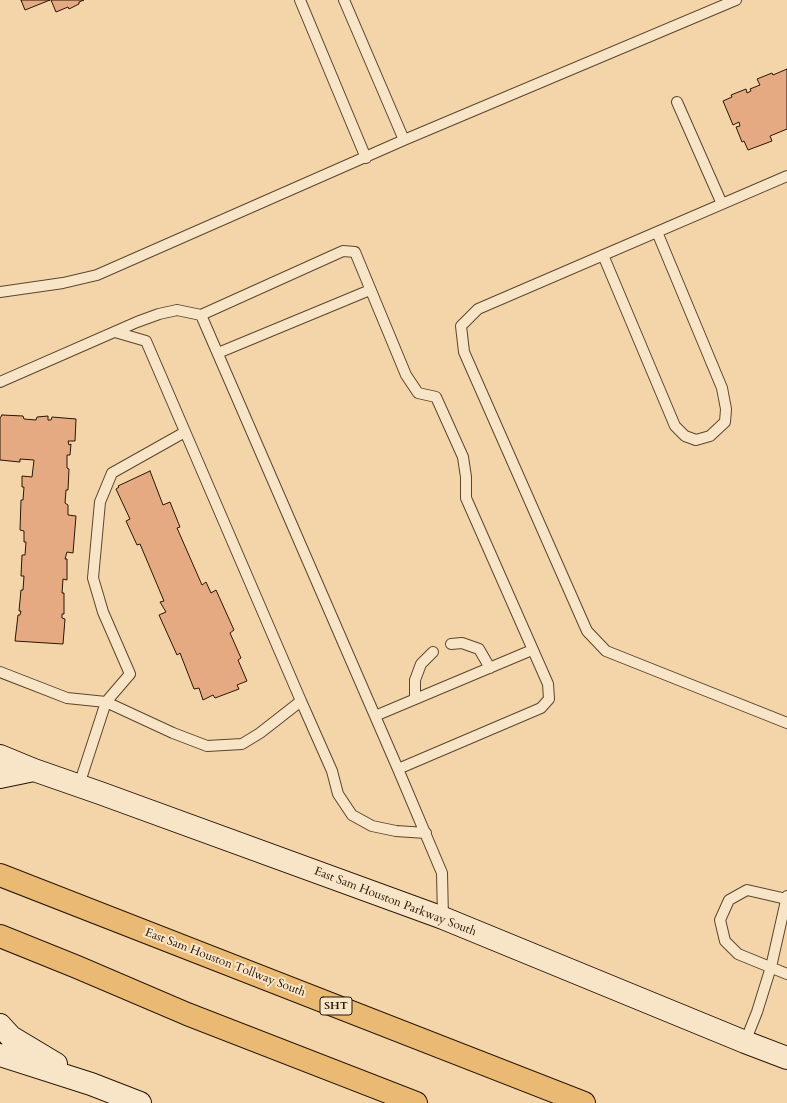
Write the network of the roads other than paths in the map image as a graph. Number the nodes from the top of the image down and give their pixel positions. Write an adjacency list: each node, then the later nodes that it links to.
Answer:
1 (300, 0): 6 (lane)
2 (344, 0): 5 (lane)
3 (736, 0): 5 (lane)
4 (677, 102): 8 (lane)
5 (404, 140): 6 (lane)
6 (366, 158): 12 (lane)
7 (787, 176): 8 (lane)
8 (722, 204): 9 (lane)
9 (656, 232): 10 (lane); 10 (lane)
10 (603, 255): 27 (lane)
11 (370, 290): 13 (lane); 15 (lane); 19 (lane)
12 (0, 292)
13 (201, 315): 14 (lane); 15 (lane)
14 (115, 332): 16 (lane); 17 (lane)
15 (218, 353): 26 (lane)
16 (0, 382)
17 (185, 432): 24 (lane); 25 (lane)
18 (451, 644): 21 (lane)
19 (532, 650): 21 (lane); 29 (lane)
20 (433, 652): 23 (lane)
21 (490, 668): 23 (lane)
22 (0, 672): 25 (lane)
23 (415, 699): 26 (lane)
24 (301, 701): 25 (lane); 33 (lane)
25 (106, 702): 32 (lane)
26 (376, 716): 29 (lane)
27 (787, 723)
28 (0, 756): 30 (main road, East Sam Houston Parkway South)
29 (398, 769): 33 (lane)
30 (34, 770): 31 (main road); 32 (main road, East Sam Houston Parkway South)
31 (0, 777)
32 (79, 785): 36 (main road, East Sam Houston Parkway South)
33 (426, 833): 36 (lane)
34 (0, 875): 47 (highway, East Sam Houston Tollway South / SHT)
35 (786, 898): 38 (lane); 38 (lane)
36 (444, 918): 41 (main road, East Sam Houston Parkway South)
37 (0, 936): 46 (highway)
38 (771, 967): 39 (lane); 41 (lane)
39 (787, 974)
40 (0, 1025): 44 (main road)
41 (745, 1042): 43 (main road, East Sam Houston Parkway South)
42 (0, 1055): 44 (main road)
43 (787, 1058)
44 (91, 1084): 45 (main road)
45 (140, 1103)
46 (416, 1103)
47 (584, 1103)

